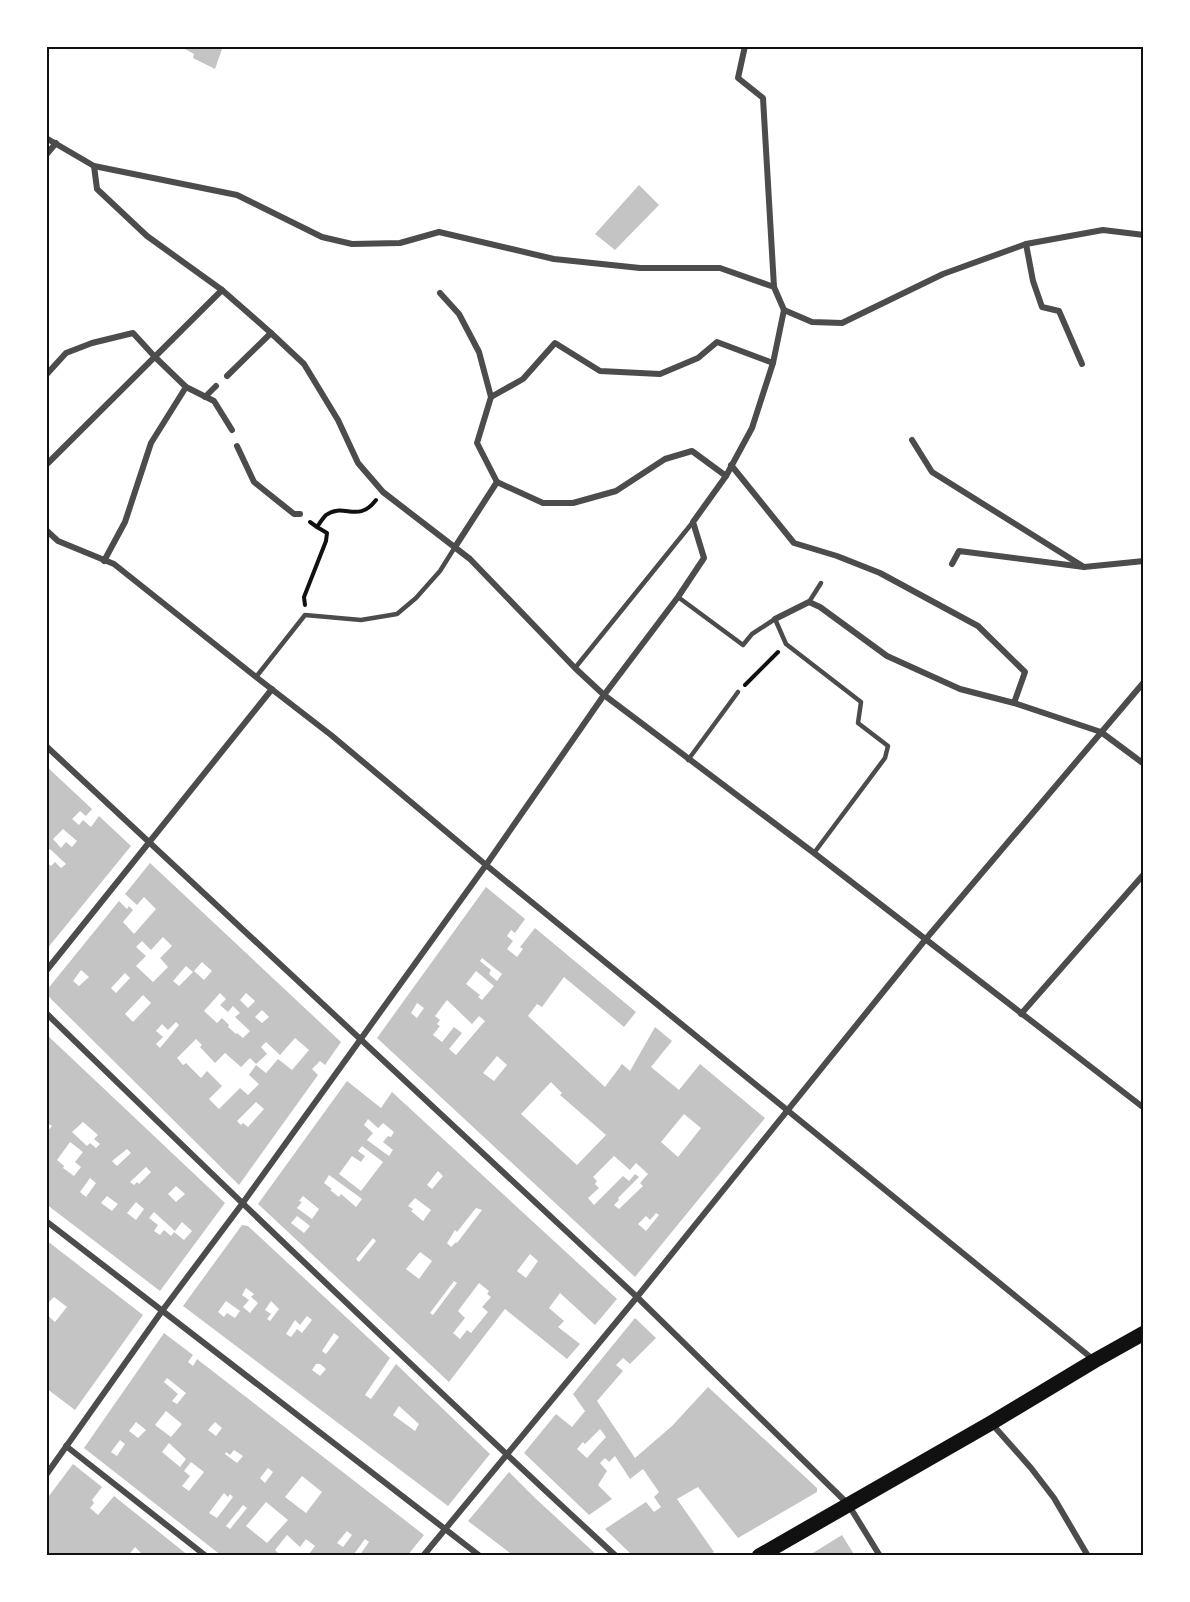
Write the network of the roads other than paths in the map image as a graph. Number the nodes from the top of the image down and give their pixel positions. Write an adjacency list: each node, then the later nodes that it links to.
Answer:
1 (745, 46): 8 (street)
2 (46, 138): 3 (street)
3 (56, 143): 4 (street); 5 (street)
4 (46, 155)
5 (94, 166): 8 (street); 9 (street)
6 (1143, 235): 7 (street)
7 (1026, 244): 11 (street); 15 (street)
8 (774, 287): 11 (street)
9 (222, 290): 12 (street); 13 (street)
10 (440, 293): 20 (street)
11 (784, 310): 14 (street)
12 (271, 333): 17 (street); 32 (street)
13 (155, 357): 16 (street); 19 (street); 25 (street)
14 (773, 363): 20 (street); 26 (street)
15 (1082, 364)
16 (46, 375)
17 (226, 376)
18 (216, 386): 21 (street)
19 (186, 387): 21 (street); 33 (street)
20 (490, 396): 28 (street)
21 (205, 397): 22 (street)
22 (232, 430)
23 (912, 440): 36 (street)
24 (237, 446): 29 (street)
25 (46, 465)
26 (731, 465): 27 (street); 47 (street)
27 (726, 476): 28 (street); 30 (street)
28 (497, 482): 32 (street)
29 (300, 514)
30 (693, 522): 38 (street); 41 (lane)
31 (46, 530): 33 (street)
32 (454, 547): 41 (street); 42 (lane)
33 (104, 561): 42 (street)
34 (1143, 561): 36 (street)
35 (952, 564): 36 (street)
36 (1084, 567)
37 (821, 583): 39 (lane)
38 (678, 597): 40 (lane); 46 (street)
39 (809, 602): 40 (street); 47 (street)
40 (775, 619): 53 (lane)
41 (575, 668): 46 (street)
42 (256, 678): 44 (street)
43 (1143, 682): 48 (street)
44 (272, 689): 52 (street); 54 (street)
45 (738, 692): 50 (lane)
46 (604, 695): 50 (street); 54 (street)
47 (1014, 704): 48 (street)
48 (1101, 732): 51 (street); 56 (street)
49 (46, 746): 52 (street)
50 (688, 760): 53 (street)
51 (1143, 764)
52 (149, 843): 57 (street); 60 (street)
53 (814, 853): 56 (street)
54 (486, 865): 60 (street); 62 (street)
55 (1143, 874): 59 (street)
56 (925, 940): 59 (street); 62 (street)
57 (46, 971)
58 (46, 1013): 63 (street)
59 (1021, 1014): 61 (street)
60 (360, 1039): 63 (street); 65 (street)
61 (1143, 1108)
62 (786, 1111): 65 (street); 68 (street)
63 (242, 1204): 66 (street); 71 (street)
64 (46, 1221): 66 (street)
65 (637, 1297): 71 (street); 73 (street)
66 (162, 1311): 70 (street); 74 (street)
67 (1143, 1333): 68 (main road)
68 (1094, 1361): 69 (main road)
69 (992, 1423): 73 (main road); 81 (street)
70 (66, 1446): 72 (street); 75 (street)
71 (506, 1454): 74 (street); 78 (street)
72 (46, 1475)
73 (848, 1504): 79 (main road); 80 (street)
74 (446, 1528): 76 (street); 77 (street)
75 (206, 1556)
76 (423, 1556)
77 (480, 1556)
78 (616, 1556)
79 (759, 1556)
80 (880, 1556)
81 (1088, 1556)

